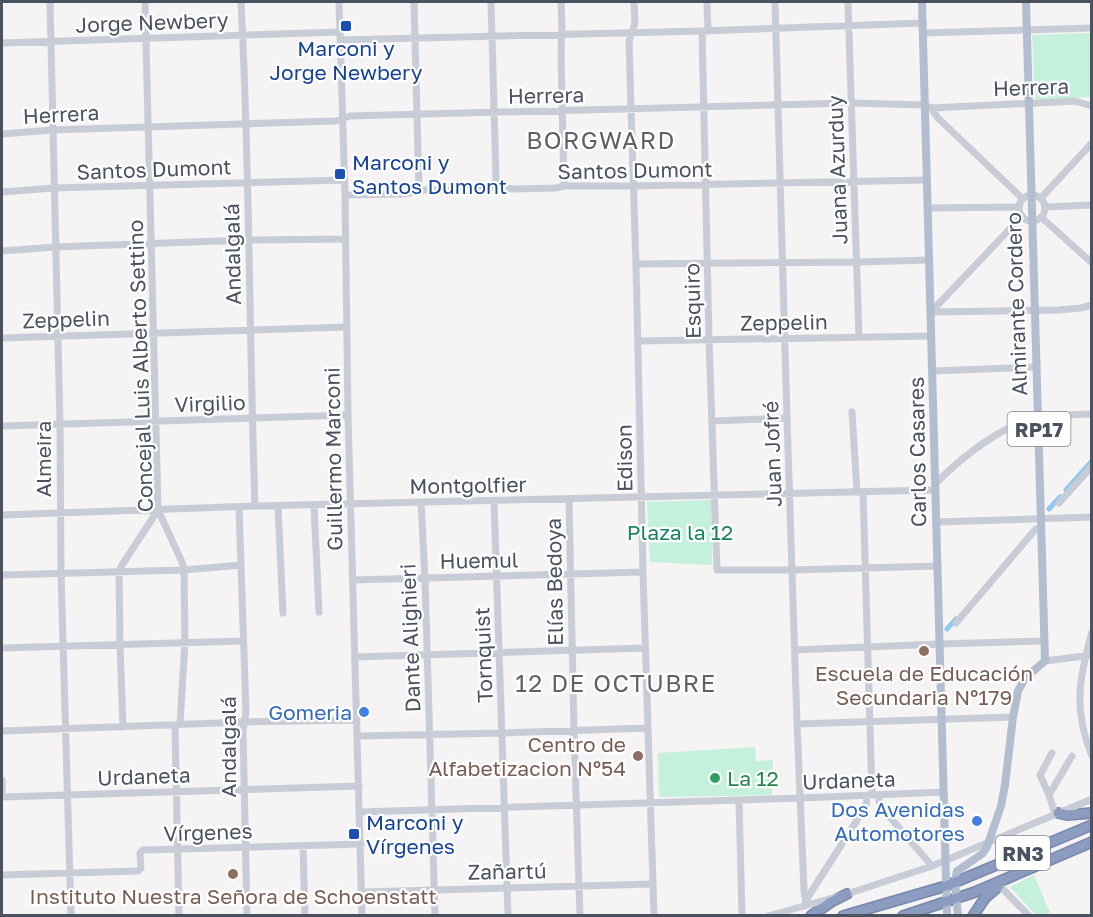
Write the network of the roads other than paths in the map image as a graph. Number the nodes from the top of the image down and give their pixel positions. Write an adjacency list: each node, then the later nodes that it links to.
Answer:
1 (50, 2): 29 (street, Almeira)
2 (145, 2): 26 (street, Concejal Luis Alberto Settino)
3 (241, 2): 24 (street, Andalgalá)
4 (339, 2): 20 (street, Guillermo Marconi)
5 (414, 2): 27 (street)
6 (491, 2): 25 (street)
7 (561, 2): 23 (street)
8 (634, 2): 21 (street, Edison)
9 (707, 2): 19 (street, Esquiro)
10 (776, 2): 16 (street, Juan Jofré)
11 (848, 2): 15 (street, Juana Azurduy)
12 (922, 2): 14 (main road, Carlos Casares)
13 (1026, 2): 18 (main road, Almirante Cordero / RP17)
14 (923, 23): 15 (street); 22 (main road, Carlos Casares)
15 (849, 26): 16 (street); 31 (street, Juana Azurduy)
16 (776, 28): 19 (street); 33 (street, Juan Jofré)
17 (1092, 28): 18 (street)
18 (1027, 30): 22 (street); 32 (main road, Almirante Cordero / RP17)
19 (705, 31): 21 (street); 34 (street, Esquiro)
20 (340, 32): 24 (street, Jorge Newbery); 28 (street, Guillermo Marconi)
21 (631, 32): 23 (street); 37 (street, Edison)
22 (923, 33): 36 (main road, Carlos Casares)
23 (562, 34): 25 (street); 38 (street)
24 (243, 36): 26 (street, Jorge Newbery); 42 (street, Andalgalá)
25 (492, 36): 27 (street); 39 (street)
26 (146, 38): 29 (street, Jorge Newbery); 43 (street, Concejal Luis Alberto Settino)
27 (415, 38): 28 (street); 40 (street)
28 (341, 40): 41 (street, Guillermo Marconi)
29 (50, 41): 30 (street, Jorge Newbery); 44 (street, Almeira)
30 (2, 43)
31 (851, 103): 33 (street, Herrera); 36 (street, Herrera); 50 (street, Juana Azurduy)
32 (1028, 103): 35 (street, Herrera); 36 (street, Herrera); 61 (main road, Almirante Cordero / RP17)
33 (778, 105): 34 (street, Herrera); 51 (street, Juan Jofré)
34 (704, 106): 37 (street, Herrera); 53 (street, Esquiro)
35 (1092, 106)
36 (928, 107): 48 (main road, Carlos Casares); 61 (street)
37 (631, 109): 38 (street, Herrera); 55 (street, Edison)
38 (562, 111): 39 (street, Herrera); 54 (street)
39 (493, 112): 40 (street, Herrera); 56 (street)
40 (417, 114): 41 (street, Herrera); 58 (street)
41 (342, 118): 42 (street, Herrera); 47 (street, Guillermo Marconi)
42 (245, 123): 43 (street, Herrera); 49 (street, Andalgalá)
43 (149, 127): 44 (street, Herrera); 52 (street, Concejal Luis Alberto Settino)
44 (52, 130): 45 (street, Herrera); 57 (street, Almeira)
45 (2, 134)
46 (1092, 143): 62 (street)
47 (344, 180): 49 (street, Santos Dumont); 60 (street, Guillermo Marconi)
48 (927, 180): 50 (street, Santos Dumont); 66 (main road, Carlos Casares)
49 (247, 182): 52 (street, Santos Dumont); 71 (street, Andalgalá)
50 (854, 182): 51 (street, Santos Dumont); 77 (street, Juana Azurduy)
51 (780, 183): 53 (street, Santos Dumont); 76 (street, Juan Jofré)
52 (150, 185): 57 (street, Santos Dumont); 72 (street, Concejal Luis Alberto Settino)
53 (706, 185): 55 (street, Santos Dumont); 78 (street, Esquiro)
54 (564, 186): 55 (street, Santos Dumont); 56 (street, Santos Dumont)
55 (633, 186): 80 (street, Edison)
56 (494, 187): 58 (street, Santos Dumont)
57 (54, 188): 59 (street, Santos Dumont); 73 (street, Almeira)
58 (419, 191): 60 (street, Santos Dumont)
59 (2, 192)
60 (345, 195): 70 (street, Guillermo Marconi)
61 (1027, 197): 62 (street); 64 (street); 69 (main road, Almirante Cordero / RP17)
62 (1041, 198): 65 (street)
63 (1092, 206): 65 (street)
64 (1019, 207): 66 (street); 67 (street)
65 (1045, 207): 68 (street)
66 (928, 208): 75 (main road, Carlos Casares)
67 (1022, 216): 69 (street); 83 (street)
68 (1041, 217): 69 (street); 79 (street)
69 (1032, 220): 82 (main road, Almirante Cordero / RP17)
70 (345, 239): 71 (street); 84 (street, Guillermo Marconi)
71 (248, 240): 72 (street); 85 (street, Andalgalá)
72 (151, 244): 73 (street); 86 (street, Concejal Luis Alberto Settino)
73 (55, 247): 74 (street); 87 (street, Almeira)
74 (2, 251)
75 (929, 260): 77 (street); 83 (main road, Carlos Casares)
76 (783, 262): 77 (street); 78 (street); 92 (street, Juan Jofré)
77 (857, 262): 89 (street, Juana Azurduy)
78 (708, 263): 80 (street); 91 (street, Esquiro)
79 (1092, 263)
80 (636, 264): 93 (street, Edison)
81 (1092, 305): 82 (street)
82 (1035, 310): 83 (street); 94 (main road, Almirante Cordero / RP17)
83 (931, 312): 88 (main road, Carlos Casares)
84 (346, 327): 85 (street, Zeppelin); 98 (street, Guillermo Marconi)
85 (250, 330): 86 (street, Zeppelin); 100 (street, Andalgalá)
86 (153, 333): 87 (street, Zeppelin); 102 (street, Concejal Luis Alberto Settino)
87 (57, 336): 90 (street, Zeppelin); 104 (street, Almeira)
88 (931, 336): 89 (street, Zeppelin); 95 (main road, Carlos Casares)
89 (859, 337): 92 (street, Zeppelin)
90 (2, 338)
91 (709, 339): 92 (street, Zeppelin); 93 (street, Zeppelin); 103 (street, Esquiro)
92 (785, 339): 101 (street, Juan Jofré)
93 (638, 341): 111 (street, Edison)
94 (1036, 367): 95 (street); 99 (main road, Almirante Cordero / RP17)
95 (933, 371): 107 (main road, Carlos Casares)
96 (852, 412): 108 (street)
97 (1092, 414): 99 (street)
98 (348, 415): 100 (street, Virgilio); 115 (street, Guillermo Marconi)
99 (1038, 416): 107 (street); 126 (main road, Almirante Cordero / RP17)
100 (252, 418): 102 (street, Virgilio); 118 (street, Andalgalá)
101 (787, 418): 103 (street); 109 (street, Juan Jofré)
102 (156, 421): 104 (street, Virgilio); 121 (street, Concejal Luis Alberto Settino)
103 (712, 421): 110 (street, Esquiro)
104 (60, 424): 105 (street, Virgilio); 122 (street, Almeira)
105 (2, 426)
106 (1092, 466): 116 (street)
107 (936, 487): 108 (street, Montgolfier); 125 (main road, Carlos Casares)
108 (860, 492): 109 (street, Montgolfier); 129 (street)
109 (790, 493): 110 (street, Montgolfier); 131 (street, Juan Jofré)
110 (714, 496): 111 (street, Montgolfier); 131 (street, Esquiro)
111 (641, 498): 112 (street, Montgolfier); 133 (street, Edison)
112 (569, 500): 113 (street, Montgolfier); 136 (street, Elías Bedoya)
113 (494, 501): 114 (street, Montgolfier); 137 (street, Tornquist)
114 (421, 503): 115 (street, Montgolfier); 138 (street, Dante Alighieri)
115 (351, 504): 117 (street, Montgolfier); 139 (street, Guillermo Marconi)
116 (1059, 504)
117 (314, 505): 119 (street, Montgolfier); 140 (street)
118 (255, 506): 119 (street, Montgolfier); 120 (street, Montgolfier)
119 (278, 506): 141 (street)
120 (239, 508): 121 (street, Montgolfier); 127 (street, Andalgalá)
121 (158, 510): 122 (street, Montgolfier); 130 (street, Concejal Luis Alberto Settino); 132 (street)
122 (60, 513): 123 (street, Montgolfier); 134 (street, Almeira)
123 (2, 515)
124 (1092, 517): 126 (street)
125 (937, 522): 126 (street); 128 (main road, Carlos Casares)
126 (1040, 523): 142 (street); 145 (main road, Almirante Cordero / RP17)
127 (241, 565): 130 (street); 144 (street, Andalgalá)
128 (938, 566): 129 (street); 147 (main road, Carlos Casares)
129 (865, 569): 131 (street); 150 (street)
130 (184, 570): 132 (street); 146 (street, Concejal Luis Alberto Settino)
131 (792, 570): 154 (street, Juan Jofré)
132 (119, 571): 134 (street); 148 (street)
133 (643, 572): 136 (street, Huemul); 152 (street, Edison)
134 (61, 573): 135 (street); 149 (street, Almeira)
135 (2, 574)
136 (570, 574): 137 (street, Huemul); 153 (street, Elías Bedoya)
137 (496, 576): 138 (street, Huemul); 155 (street, Tornquist)
138 (425, 578): 139 (street, Huemul); 156 (street, Dante Alighieri)
139 (353, 580): 158 (street, Guillermo Marconi)
140 (319, 612)
141 (283, 613)
142 (956, 623)
143 (1092, 632): 157 (street)
144 (243, 641): 146 (street); 164 (street, Andalgalá)
145 (1044, 641): 147 (street); 159 (main road, Almirante Cordero / RP17)
146 (185, 642): 148 (street); 166 (street, Concejal Luis Alberto Settino)
147 (940, 644): 150 (street); 161 (main road, Carlos Casares)
148 (120, 645): 149 (street); 167 (street)
149 (63, 646): 151 (street); 168 (street, Almeira)
150 (868, 647): 154 (street); 163 (street)
151 (2, 648)
152 (645, 648): 153 (street); 169 (street, Edison)
153 (572, 650): 155 (street); 171 (street, Elías Bedoya)
154 (795, 650): 165 (street, Juan Jofré)
155 (499, 651): 156 (street); 172 (street, Tornquist)
156 (427, 654): 158 (street); 173 (street, Dante Alighieri)
157 (1089, 656): 159 (street); 177 (street)
158 (355, 657): 162 (street, Guillermo Marconi)
159 (1045, 661): 160 (main road)
160 (1013, 717): 161 (street); 198 (main road)
161 (942, 719): 163 (street); 182 (main road, Carlos Casares)
162 (357, 720): 164 (street); 174 (street, Guillermo Marconi)
163 (871, 721): 165 (street); 184 (street)
164 (244, 722): 166 (street); 180 (street, Andalgalá)
165 (797, 724): 187 (street, Juan Jofré)
166 (177, 725): 167 (street); 181 (street, Concejal Luis Alberto Settino)
167 (123, 727): 168 (street)
168 (66, 728): 170 (street); 183 (street, Almeira)
169 (648, 728): 171 (street); 190 (street, Edison)
170 (2, 731)
171 (574, 731): 172 (street); 191 (street, Elías Bedoya)
172 (502, 733): 173 (street); 192 (street, Tornquist)
173 (429, 735): 174 (street); 193 (street, Dante Alighieri)
174 (358, 736): 179 (street, Guillermo Marconi)
175 (1052, 753): 185 (street)
176 (1072, 756): 185 (street)
177 (1092, 756)
178 (2, 780): 186 (street)
179 (359, 786): 180 (street, Urdaneta); 194 (street, Guillermo Marconi)
180 (244, 790): 181 (street, Urdaneta); 202 (street, Andalgalá)
181 (177, 792): 183 (street, Urdaneta); 203 (street, Concejal Luis Alberto Settino)
182 (944, 792): 184 (street, Urdaneta); 204 (main road, Carlos Casares)
183 (68, 795): 186 (street, Urdaneta); 206 (street, Almeira)
184 (873, 795): 187 (street, Urdaneta); 205 (street); 219 (street)
185 (1049, 795): 196 (street)
186 (2, 797)
187 (801, 798): 189 (street, Urdaneta); 219 (street, Juan Jofré)
188 (1092, 799): 196 (street)
189 (739, 800): 190 (street, Urdaneta); 229 (street)
190 (650, 803): 191 (street, Urdaneta); 209 (street, Edison)
191 (577, 804): 192 (street, Urdaneta); 212 (street, Elías Bedoya)
192 (504, 807): 193 (street, Urdaneta); 213 (street, Tornquist)
193 (431, 809): 194 (street, Urdaneta); 214 (street, Dante Alighieri)
194 (360, 812): 200 (street, Guillermo Marconi)
195 (1092, 813): 196 (highway)
196 (1056, 814): 198 (street)
197 (1092, 825): 210 (highway, RN3)
198 (989, 842): 204 (street); 210 (main road)
199 (1089, 843): 208 (highway, RN3)
200 (361, 844): 201 (street, Vírgenes); 215 (street, Guillermo Marconi)
201 (303, 846): 202 (street, Vírgenes); 223 (street)
202 (245, 847): 203 (street, Vírgenes); 222 (street, Andalgalá)
203 (178, 850): 206 (street, Vírgenes); 221 (street, Concejal Luis Alberto Settino)
204 (946, 861): 205 (street); 210 (main road, Carlos Casares)
205 (932, 866): 216 (street)
206 (70, 873): 207 (street, Vírgenes); 220 (street, Almeira)
207 (2, 875)
208 (1014, 875): 211 (highway); 217 (highway, RN3)
209 (653, 884): 212 (street, Zañartú); 228 (street, Edison)
210 (951, 884): 217 (main road); 218 (main road, Carlos Casares); 232 (highway, RN3)
211 (999, 885): 236 (highway); 237 (street)
212 (579, 886): 213 (street, Zañartú); 227 (street, Elías Bedoya)
213 (507, 887): 214 (street, Zañartú); 226 (street, Tornquist)
214 (434, 890): 215 (street, Zañartú); 225 (street, Dante Alighieri)
215 (362, 892): 224 (street, Guillermo Marconi)
216 (847, 894): 219 (street); 231 (highway)
217 (957, 899): 218 (highway, RN3); 235 (main road)
218 (947, 902): 233 (highway, RN3); 234 (main road, Carlos Casares)
219 (806, 905): 230 (street)
220 (71, 915)
221 (179, 915)
222 (247, 915)
223 (304, 915)
224 (362, 915)
225 (435, 915)
226 (508, 915)
227 (580, 915)
228 (654, 915)
229 (742, 915)
230 (768, 915)
231 (812, 915)
232 (843, 915)
233 (903, 915)
234 (947, 915)
235 (958, 915)
236 (973, 915)
237 (1029, 915)

